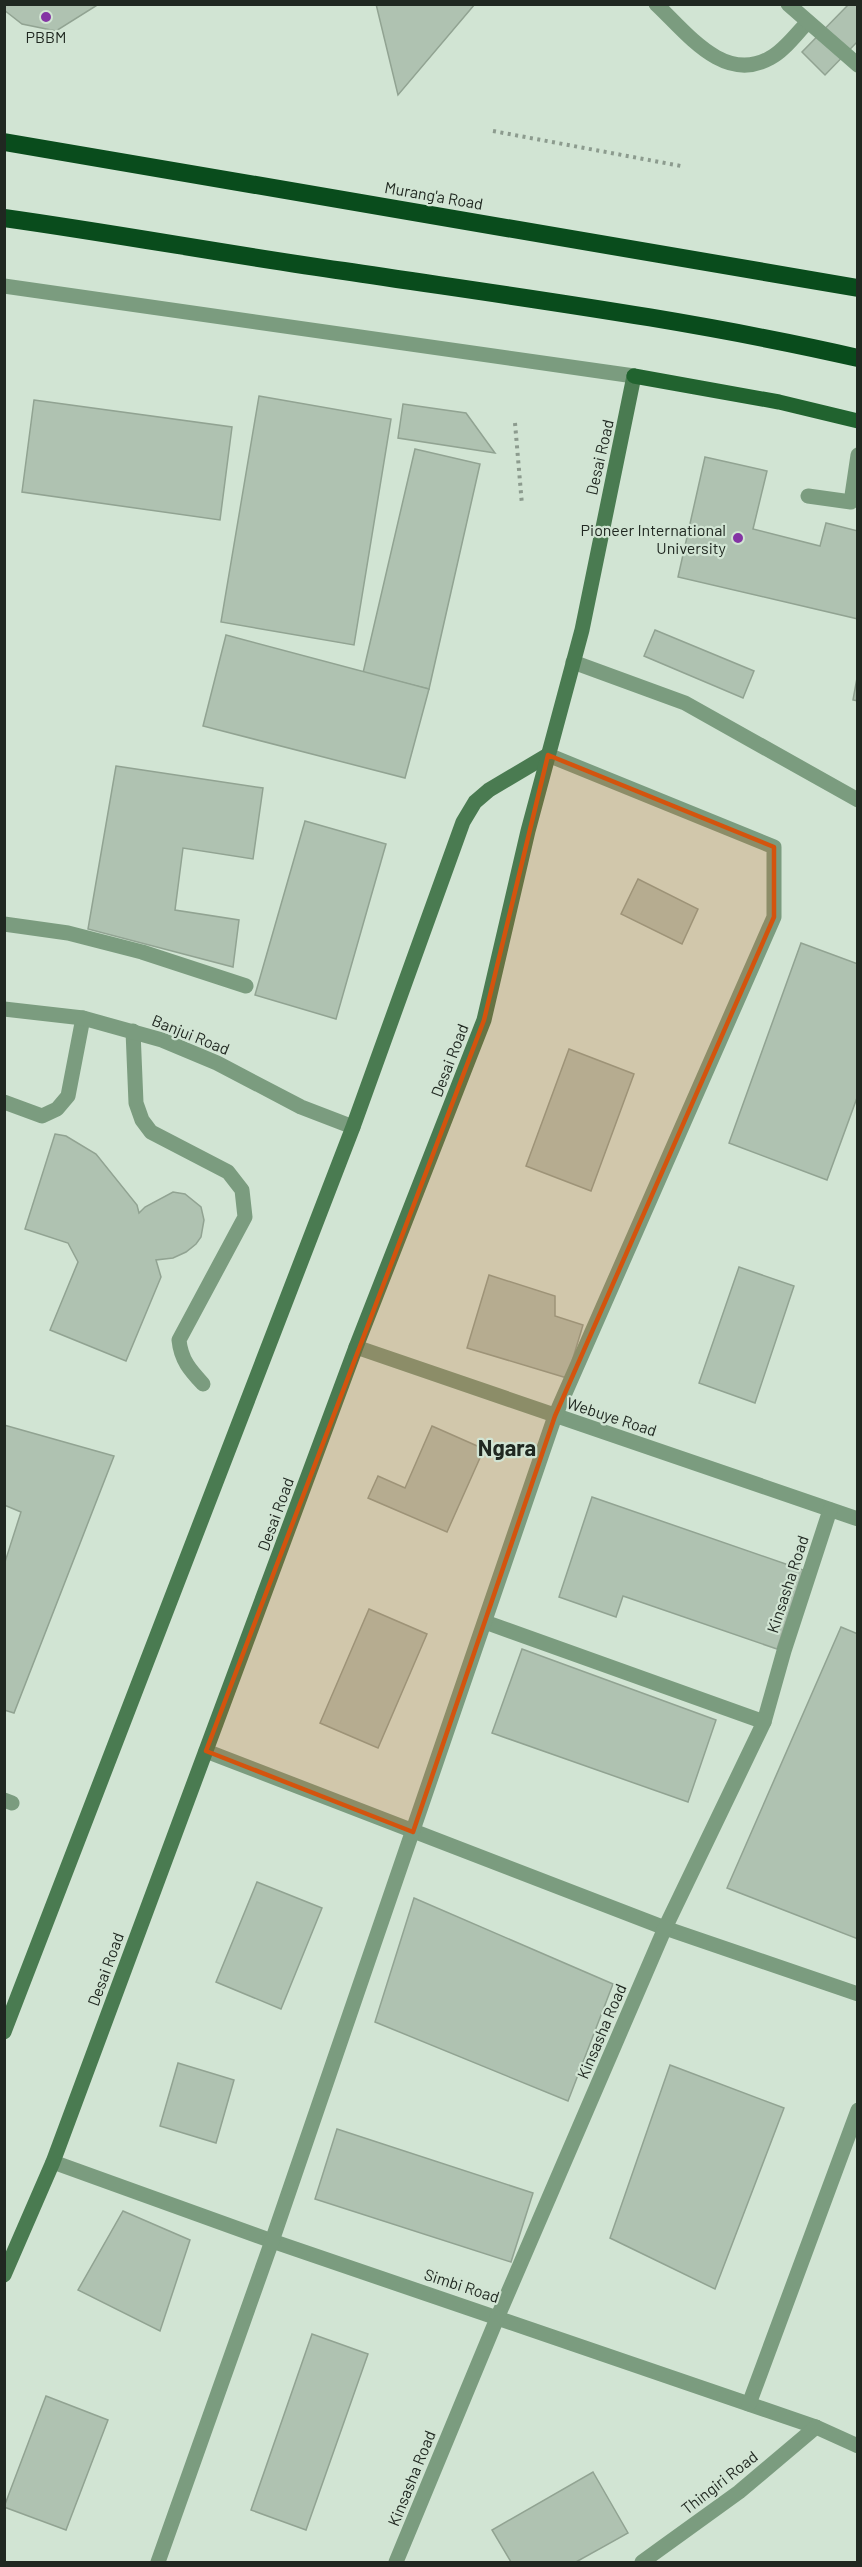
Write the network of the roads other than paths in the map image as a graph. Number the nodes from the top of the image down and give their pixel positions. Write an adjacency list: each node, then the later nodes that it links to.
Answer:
1 (656, 4): 3 (street)
2 (788, 4): 3 (street)
3 (807, 23): 4 (street)
4 (858, 65)
5 (4, 142): 7 (highway, Murang'a Road)
6 (4, 218): 9 (highway)
7 (852, 284)
8 (4, 286): 10 (street)
9 (858, 358)
10 (634, 376): 11 (main road); 15 (main road, Desai Road)
11 (858, 422)
12 (858, 455): 14 (street)
13 (808, 496): 14 (street)
14 (854, 502)
15 (573, 662): 16 (main road, Desai Road); 17 (street)
16 (548, 755): 24 (main road); 25 (main road, Desai Road); 27 (street)
17 (858, 800)
18 (4, 924): 19 (street)
19 (246, 987)
20 (4, 1009): 21 (street, Banjui Road)
21 (83, 1018): 22 (street, Banjui Road); 23 (street)
22 (133, 1031): 24 (street, Banjui Road); 26 (street)
23 (4, 1102)
24 (353, 1127): 36 (main road)
25 (356, 1347): 27 (street, Webuye Road); 32 (main road, Desai Road)
26 (203, 1384)
27 (555, 1416): 28 (street, Webuye Road); 30 (street)
28 (830, 1510): 29 (street, Webuye Road); 31 (street, Kinsasha Road)
29 (858, 1519)
30 (484, 1622): 31 (street); 33 (street)
31 (764, 1722): 34 (street, Kinsasha Road)
32 (206, 1751): 33 (street); 38 (main road, Desai Road)
33 (412, 1832): 34 (street); 39 (street)
34 (665, 1928): 35 (street); 41 (street, Kinsasha Road)
35 (858, 1994)
36 (4, 2032)
37 (858, 2110): 42 (street)
38 (53, 2162): 39 (street, Simbi Road); 40 (main road, Desai Road)
39 (272, 2241): 41 (street, Simbi Road); 45 (street)
40 (4, 2276)
41 (498, 2316): 42 (street, Simbi Road); 46 (street, Kinsasha Road)
42 (748, 2403): 43 (street, Simbi Road)
43 (816, 2427): 44 (street, Simbi Road); 47 (street, Thingiri Road)
44 (858, 2446)
45 (158, 2562)
46 (396, 2562)
47 (642, 2562)

